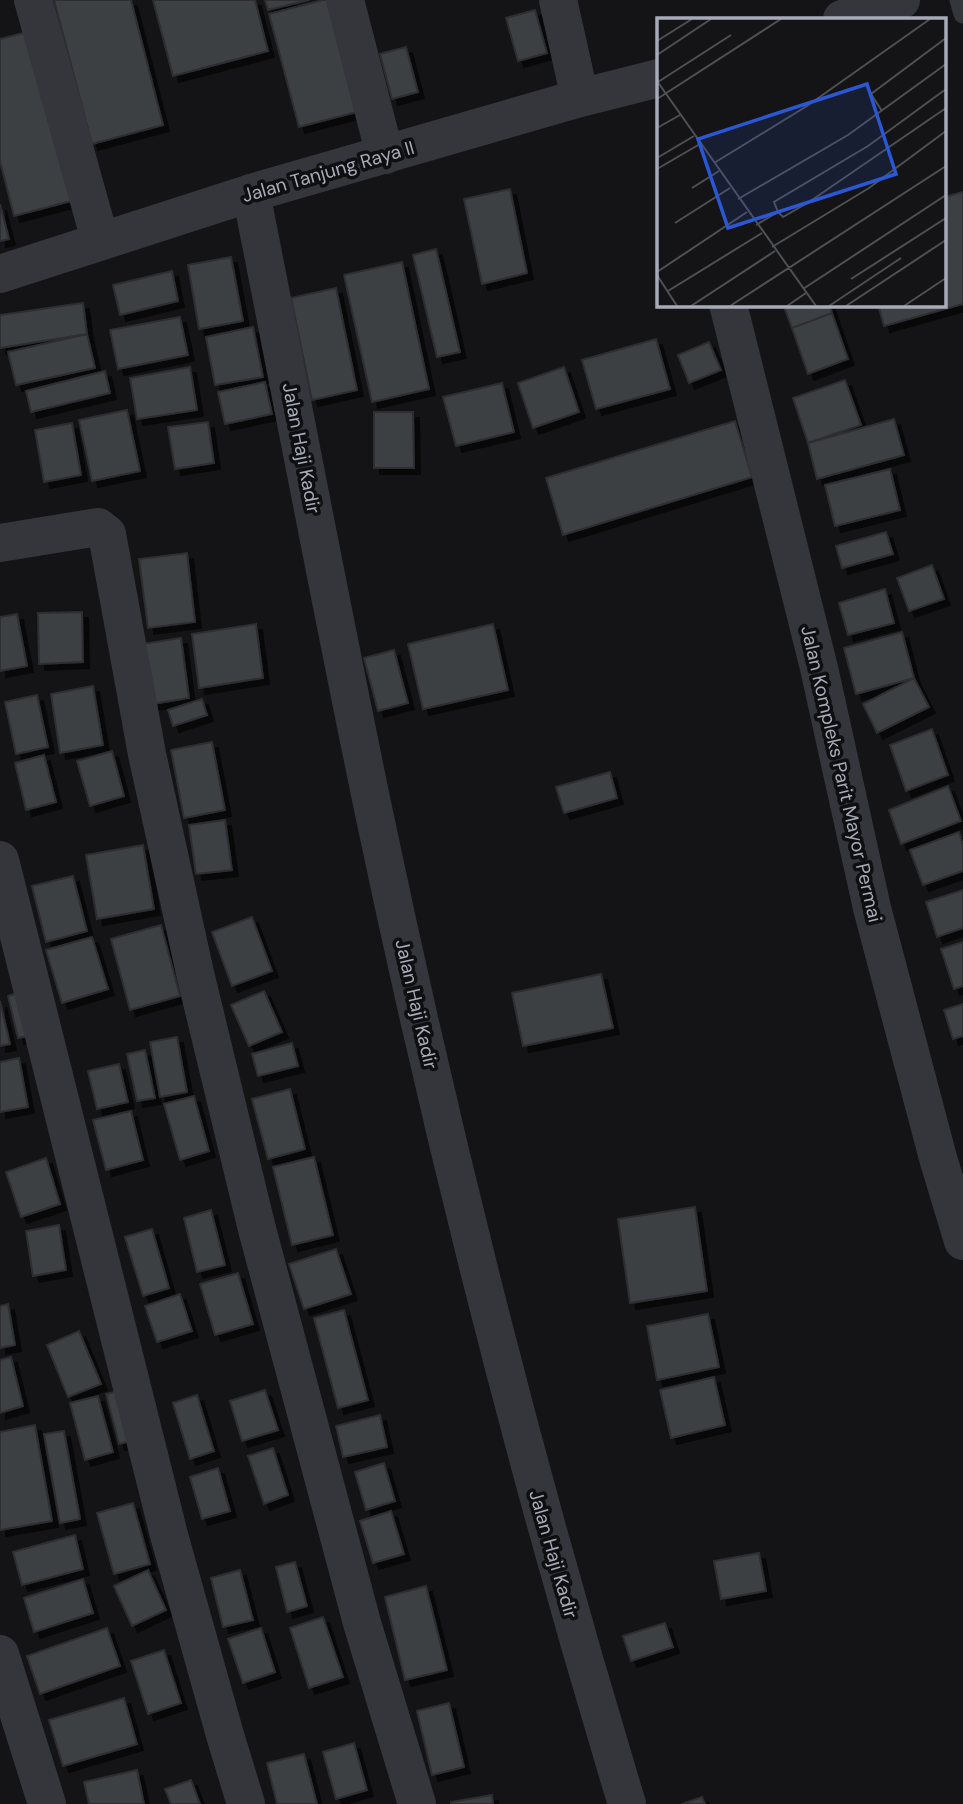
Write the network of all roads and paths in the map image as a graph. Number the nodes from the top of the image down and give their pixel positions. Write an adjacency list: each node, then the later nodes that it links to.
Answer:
1 (33, 0): 12 (street)
2 (345, 0): 10 (street)
3 (558, 0): 9 (street)
4 (901, 0): 7 (street)
5 (959, 0): 6 (lane)
6 (963, 14)
7 (845, 18)
8 (657, 79): 9 (street, Jalan Tanjung Raya II)
9 (580, 98): 10 (street, Jalan Tanjung Raya II)
10 (385, 155): 11 (street, Jalan Tanjung Raya II)
11 (251, 193): 12 (street, Jalan Tanjung Raya II); 22 (street, Jalan Haji Kadir)
12 (100, 240): 13 (street, Jalan Tanjung Raya II)
13 (0, 274)
14 (728, 306): 17 (street, Jalan Kompleks Parit Mayor Permai)
15 (2, 534): 21 (street)
16 (0, 860): 20 (street)
17 (963, 1241)
18 (0, 1654): 19 (street)
19 (47, 1804)
20 (246, 1804)
21 (417, 1804)
22 (627, 1804)

